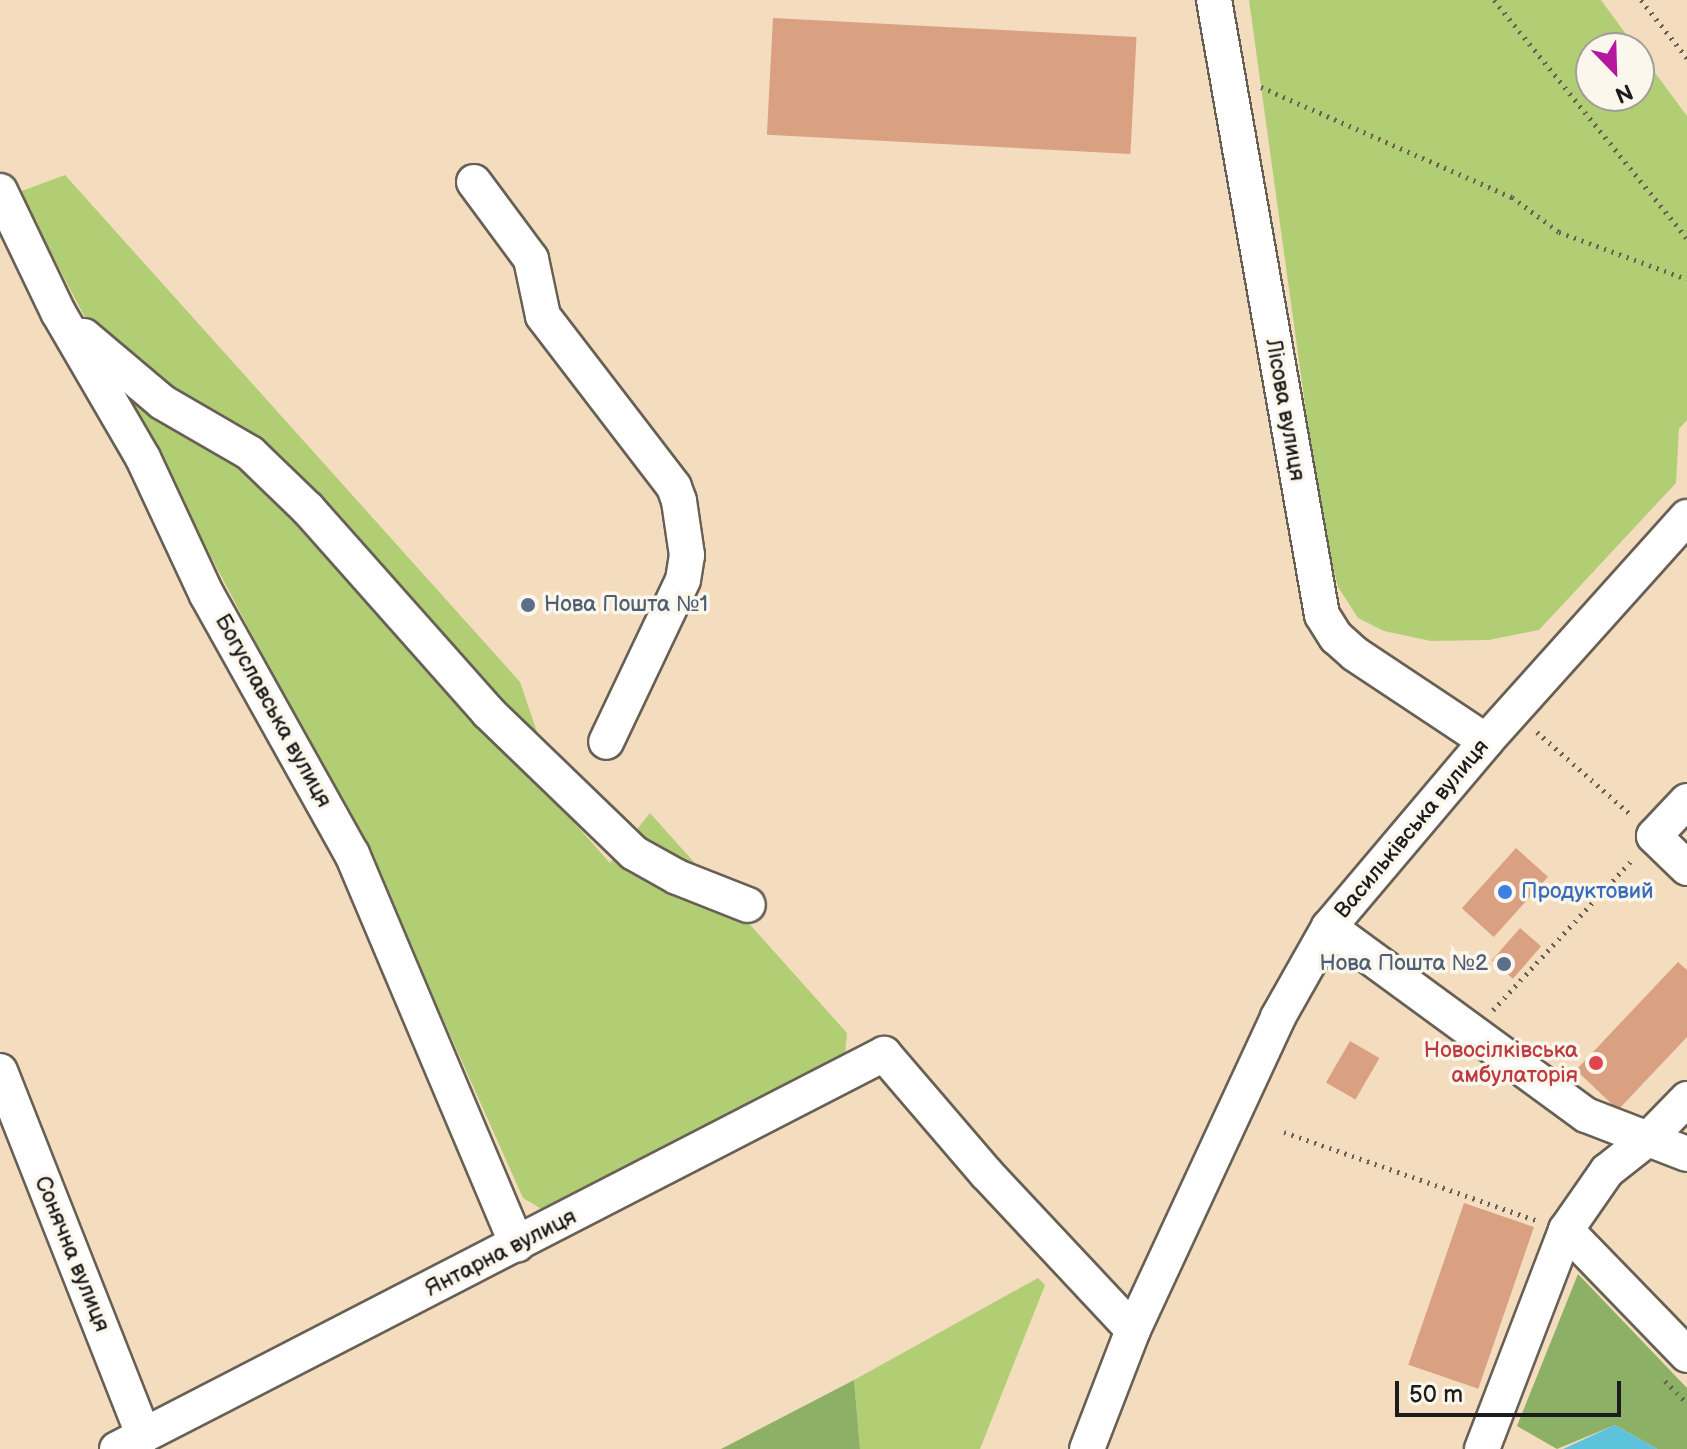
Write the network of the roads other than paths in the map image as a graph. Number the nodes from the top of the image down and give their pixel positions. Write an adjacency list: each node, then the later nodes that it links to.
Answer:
1 (1214, 0): 6 (street, Лісова вулиця)
2 (474, 182): 7 (street)
3 (0, 191): 4 (street, Богуславська вулиця)
4 (58, 312): 10 (street); 17 (street, Богуславська вулиця)
5 (1687, 517): 6 (street, Васильківська вулиця)
6 (1486, 741): 11 (street, Васильківська вулиця)
7 (606, 742)
8 (1687, 801): 9 (street)
9 (1687, 868)
10 (748, 905)
11 (1329, 927): 14 (street); 18 (street, Васильківська вулиця)
12 (0, 1071): 20 (street, Сонячна вулиця)
13 (1687, 1099): 14 (street)
14 (1650, 1137): 15 (street); 16 (street)
15 (1687, 1154)
16 (1566, 1230): 19 (street); 22 (street)
17 (517, 1245): 18 (street, Янтарна вулиця); 20 (street, Янтарна вулиця)
18 (1133, 1330): 21 (street, Васильківська вулиця)
19 (1687, 1355)
20 (130, 1442)
21 (1087, 1449)
22 (1482, 1449)

